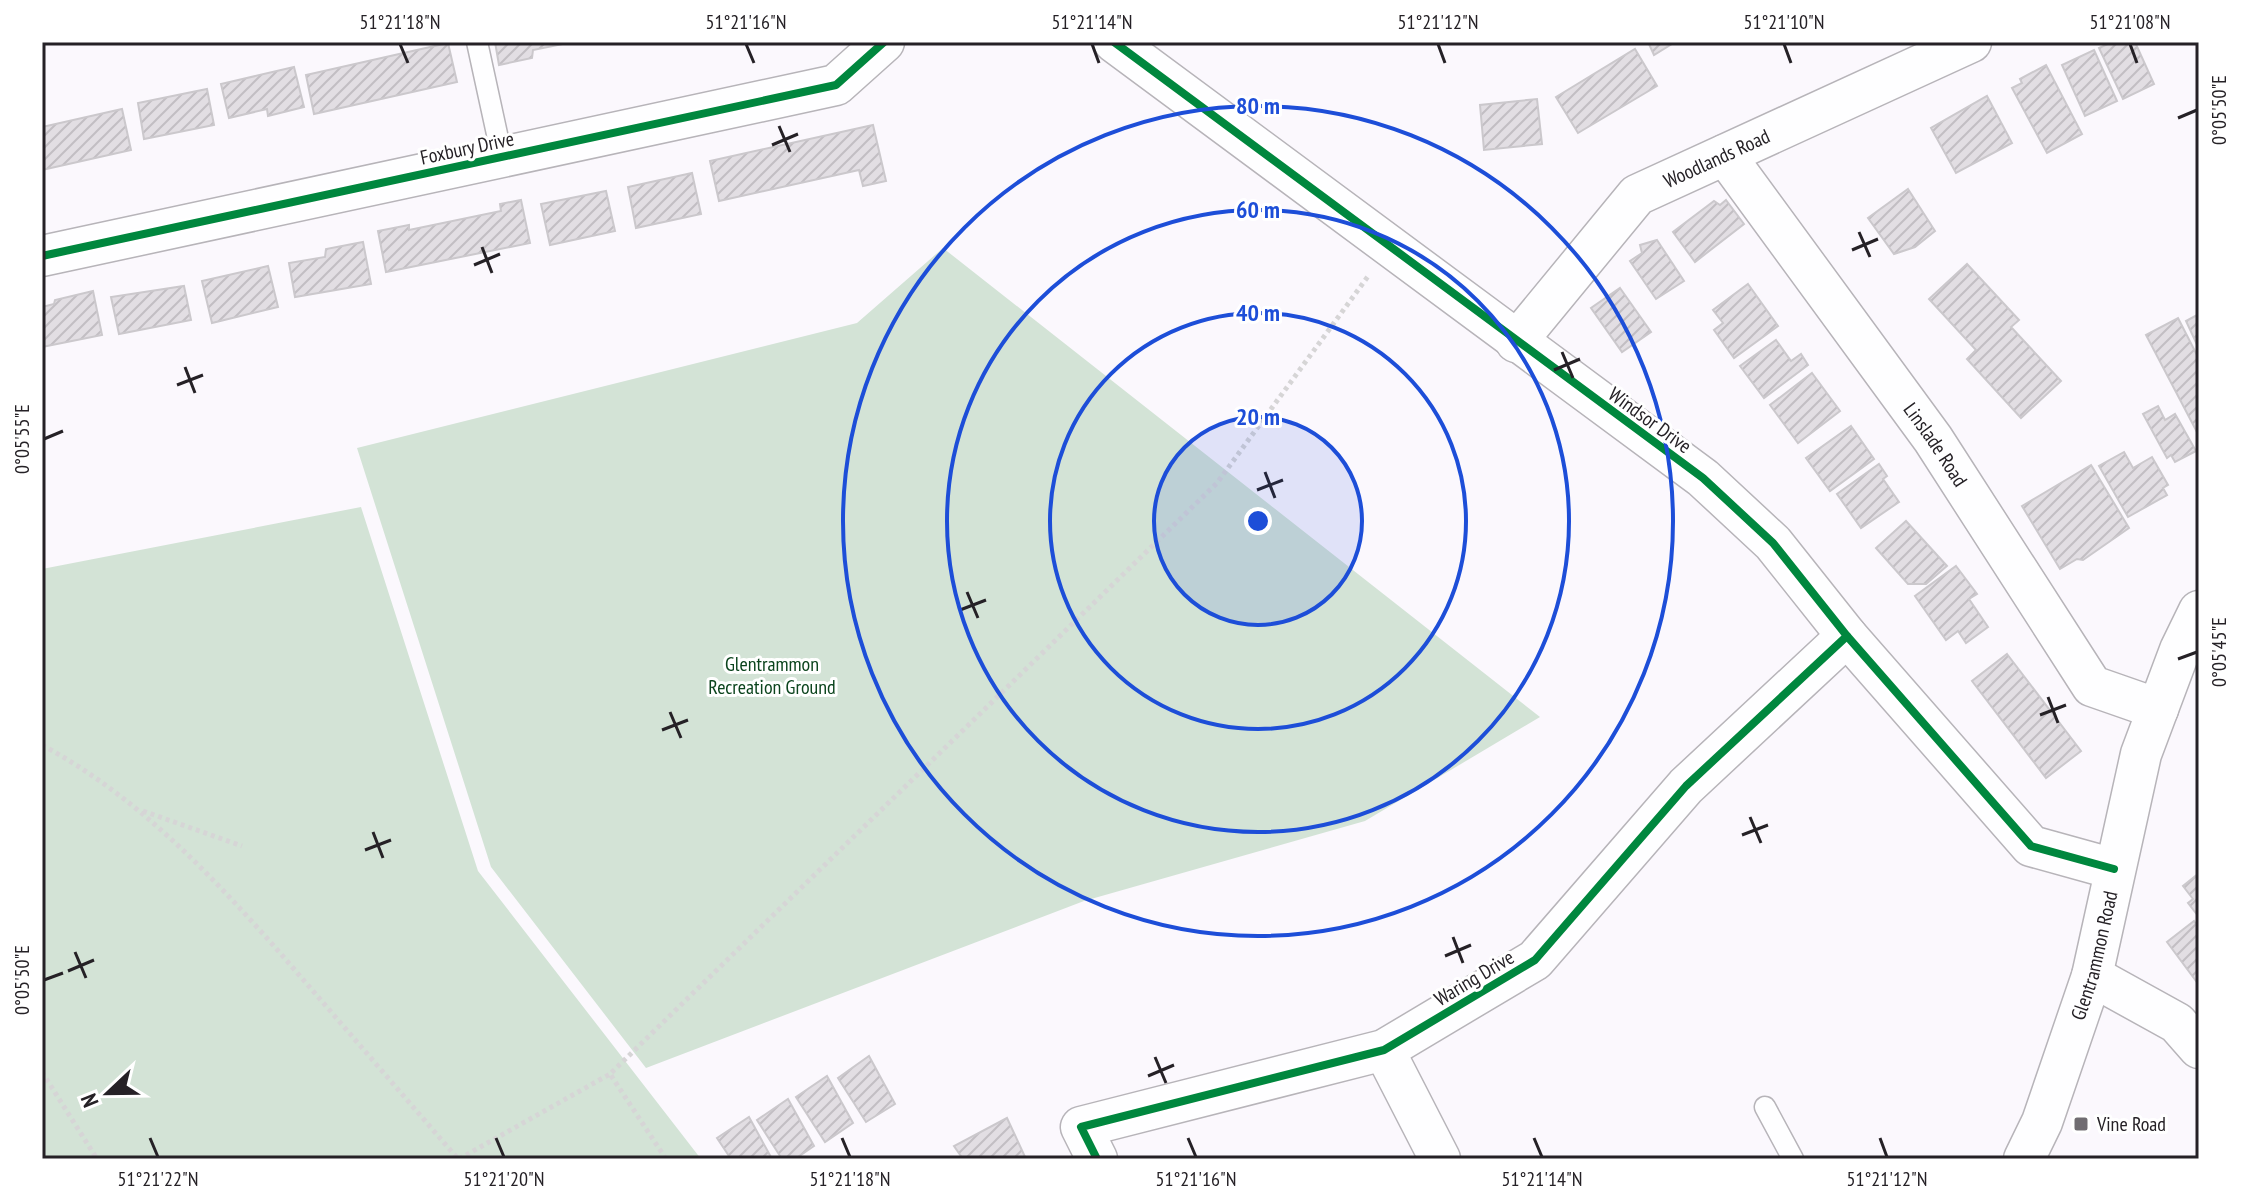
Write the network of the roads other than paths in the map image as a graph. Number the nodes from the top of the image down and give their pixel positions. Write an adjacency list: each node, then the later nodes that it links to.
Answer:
1 (477, 42): 6 (lane)
2 (884, 42): 6 (street, Foxbury Drive)
3 (1114, 42): 8 (street, Windsor Drive)
4 (1971, 42): 5 (street, Woodlands Road)
5 (1725, 155): 8 (street, Woodlands Road); 11 (street, Linslade Road)
6 (502, 157): 7 (street, Foxbury Drive)
7 (42, 256)
8 (1516, 342): 10 (street, Windsor Drive)
9 (2199, 611): 11 (street, Glentrammon Road)
10 (1847, 636): 12 (street, Windsor Drive); 15 (street, Waring Drive)
11 (2158, 709): 12 (street, Glentrammon Road)
12 (2114, 869): 13 (street, Glentrammon Road)
13 (2092, 976): 14 (street); 20 (street, Glentrammon Road)
14 (2199, 1048)
15 (1384, 1050): 17 (street, Waring Drive); 18 (street)
16 (1765, 1107): 19 (lane)
17 (1097, 1159)
18 (1440, 1159)
19 (1793, 1159)
20 (2024, 1159)

